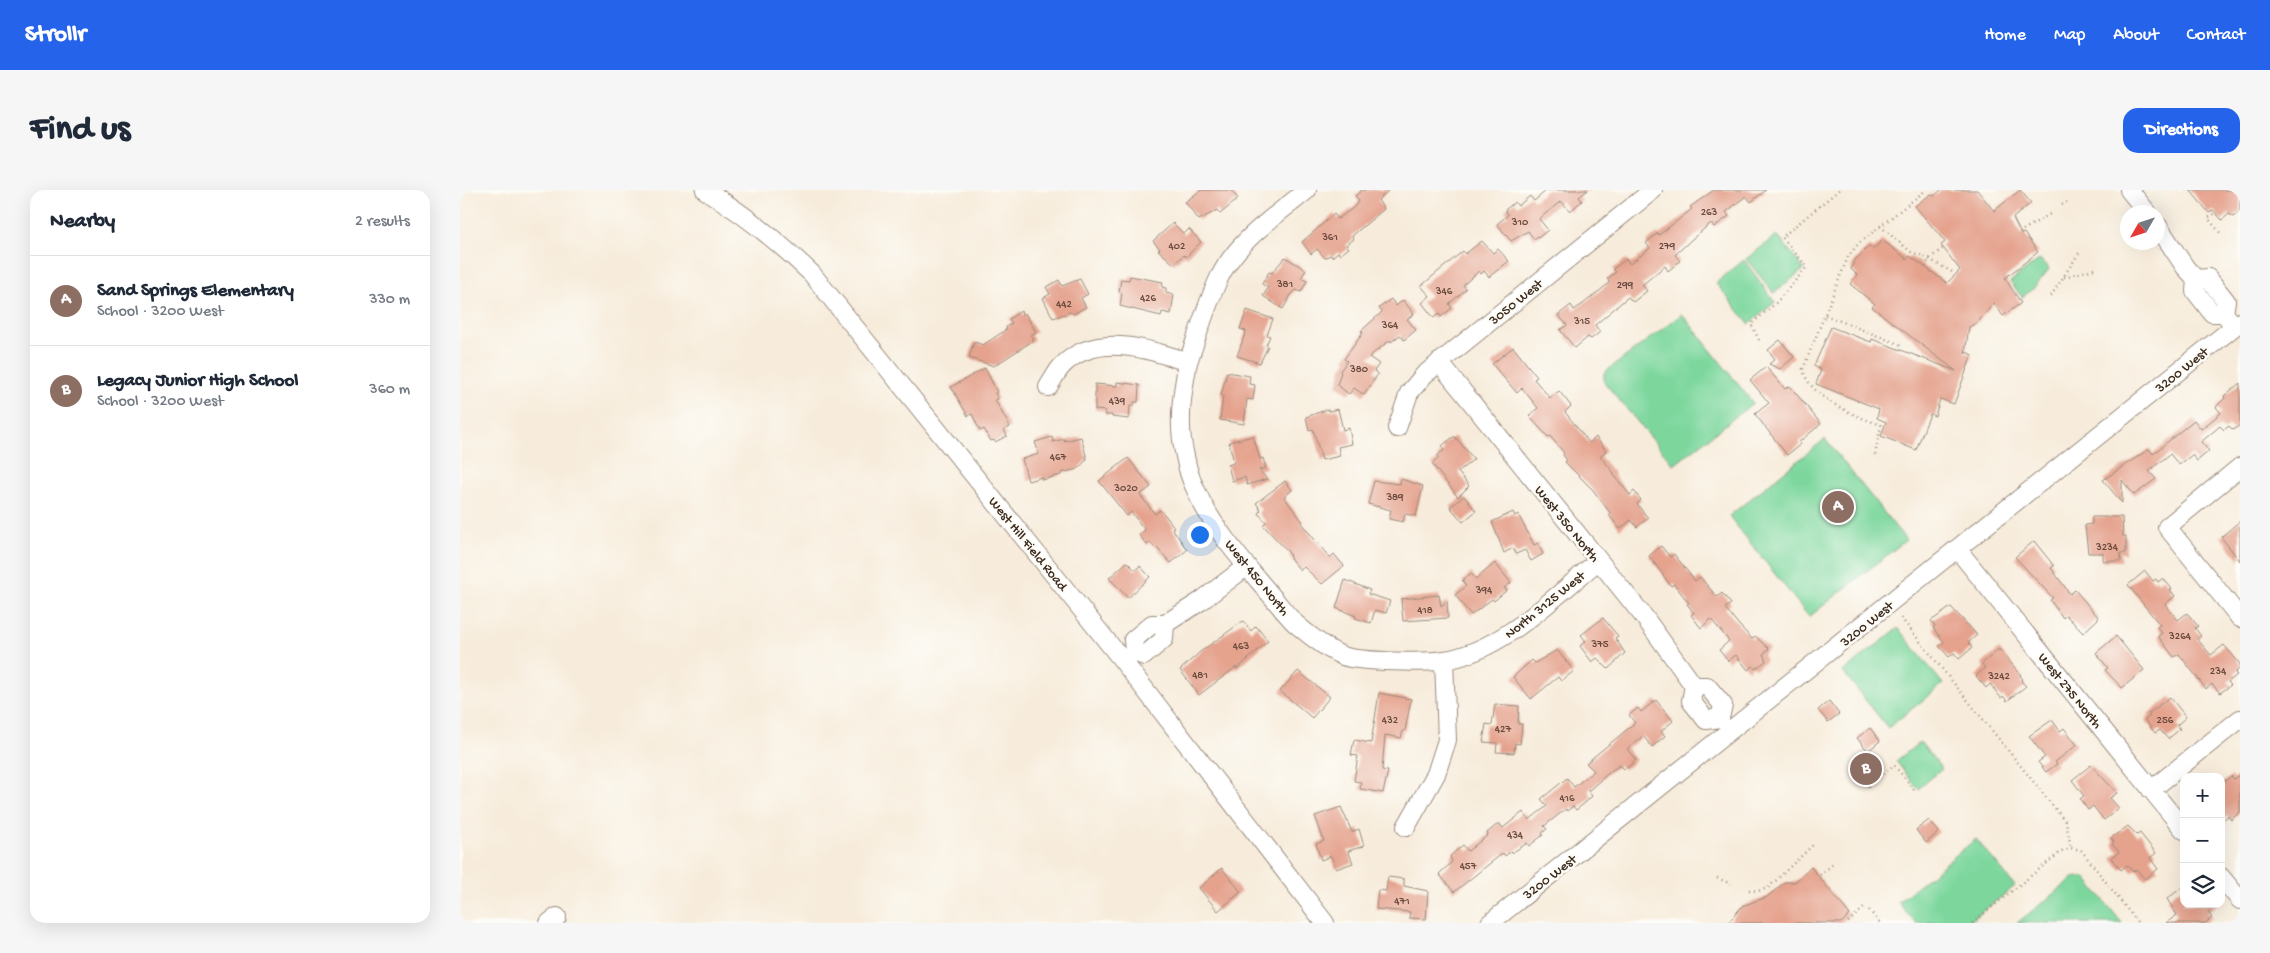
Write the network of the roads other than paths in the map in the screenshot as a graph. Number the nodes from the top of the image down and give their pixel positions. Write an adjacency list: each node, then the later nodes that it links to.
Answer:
1 (705, 190): 17 (street, West Hill Field Road)
2 (1307, 190): 8 (street, West 450 North)
3 (1653, 190): 9 (street, 3050 West)
4 (2130, 190): 5 (street)
5 (2142, 205)
6 (2165, 237): 7 (street)
7 (2235, 324): 13 (street, 3200 West)
8 (1188, 362): 10 (street); 15 (street, West 450 North)
9 (1439, 362): 11 (street, 3050 West); 14 (street, West 350 North)
10 (1048, 387)
11 (1397, 428)
12 (2240, 467): 16 (street)
13 (1958, 550): 21 (street, 3200 West); 22 (street, West 275 North)
14 (1598, 561): 19 (street, North 3125 West); 21 (street, West 350 North)
15 (1247, 566): 17 (street); 18 (street, West 450 North)
16 (2240, 618)
17 (1128, 656): 27 (street, West Hill Field Road)
18 (1343, 656): 19 (street, North 3125 West)
19 (1444, 660): 24 (street)
20 (2240, 719): 22 (street)
21 (1725, 724): 28 (street, 3200 West)
22 (2151, 790): 23 (street, West 275 North)
23 (2180, 825)
24 (1406, 828)
25 (2225, 882): 26 (street)
26 (2240, 900)
27 (1324, 923)
28 (1490, 923)

